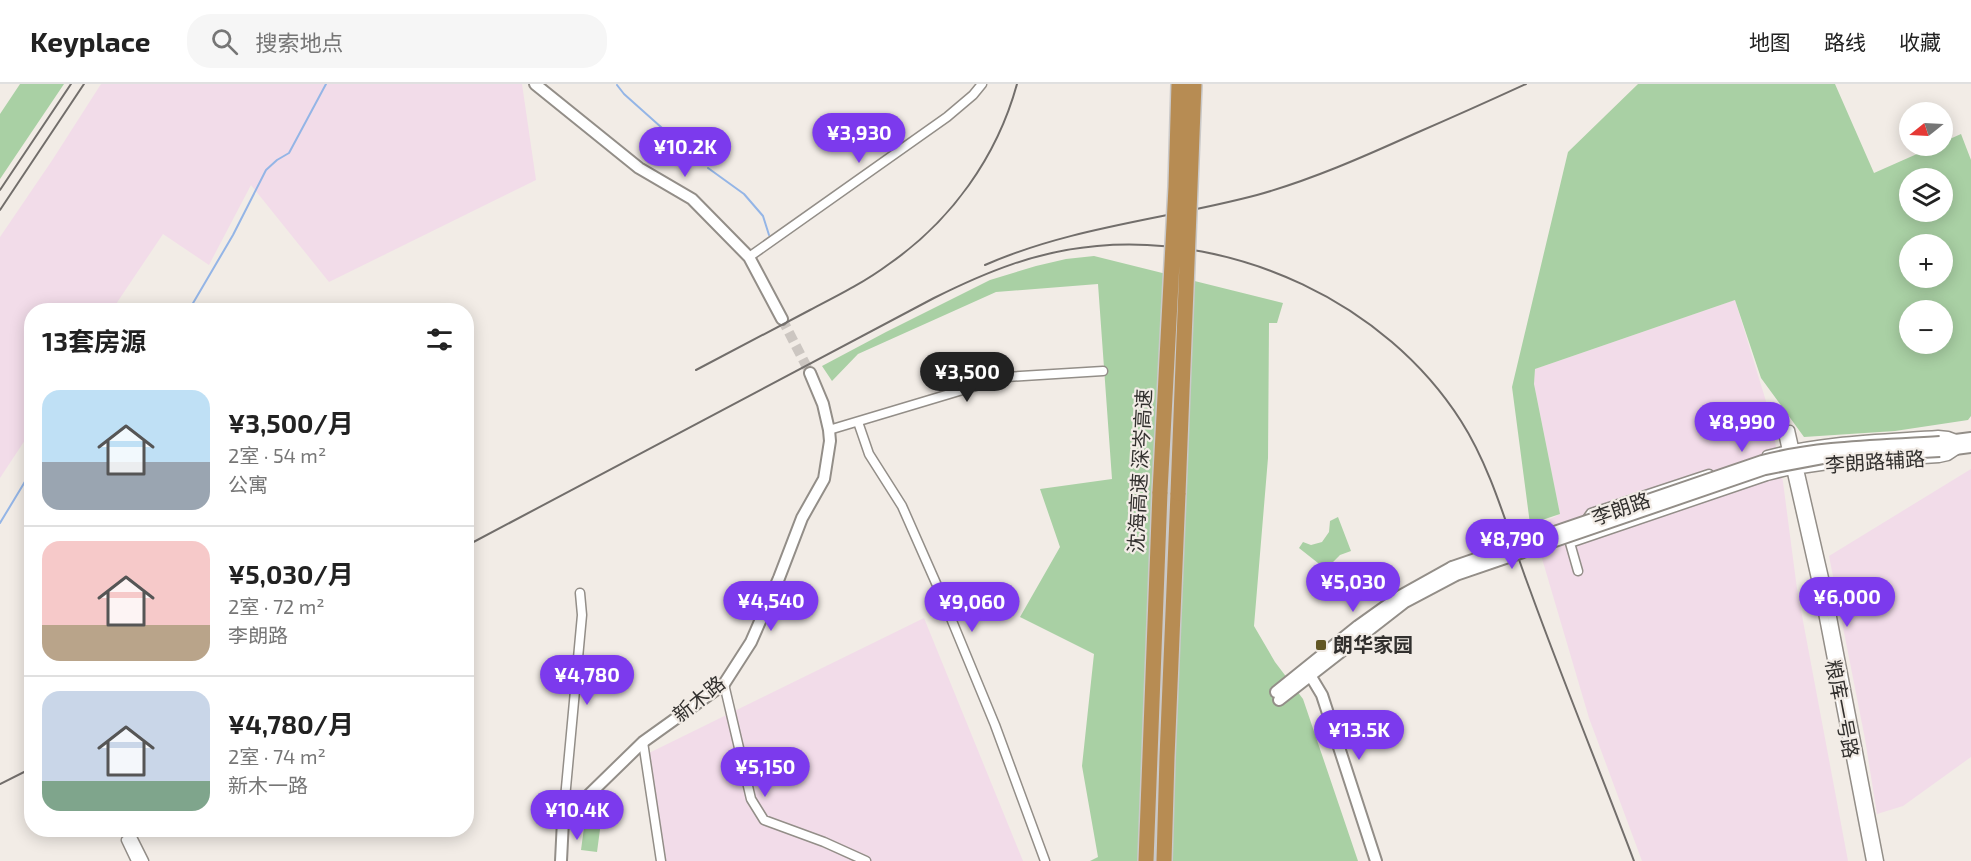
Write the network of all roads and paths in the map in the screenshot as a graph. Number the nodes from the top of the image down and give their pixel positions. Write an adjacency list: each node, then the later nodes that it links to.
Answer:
1 (535, 84): 5 (street)
2 (982, 84): 5 (street)
3 (1179, 84): 28 (highway, 沈海高速 深岑高速, bridge)
4 (1194, 84): 29 (highway, 沈海高速 深岑高速, bridge)
5 (749, 257): 6 (street)
6 (782, 319)
7 (1103, 371): 9 (street)
8 (810, 373): 10 (street, 新木路)
9 (858, 422): 10 (street); 27 (street)
10 (829, 430): 19 (street, 新木路)
11 (1965, 444): 12 (street, 李朗路辅路); 13 (street, 李朗路辅路); 15 (street, 李朗路, bridge)
12 (1790, 449): 13 (street, 粮库一号路); 14 (street, 李朗路辅路)
13 (1795, 470): 14 (street, 李朗路辅路); 32 (street, 粮库一号路); 33 (street, 粮库一号路)
14 (1570, 543): 16 (street)
15 (1454, 571): 18 (street, 李朗路); 18 (street, 李朗路)
16 (1578, 571)
17 (579, 593): 21 (street)
18 (1307, 678): 30 (street); 31 (street)
19 (724, 684): 20 (street, 新木路); 26 (street)
20 (643, 742): 21 (street, 新木路); 25 (street)
21 (563, 820): 24 (street)
22 (136, 861): 23 (street)
23 (144, 861)
24 (561, 861)
25 (661, 861)
26 (866, 861)
27 (1045, 861)
28 (1146, 861)
29 (1164, 861)
30 (1370, 861)
31 (1376, 861)
32 (1871, 861)
33 (1879, 861)

